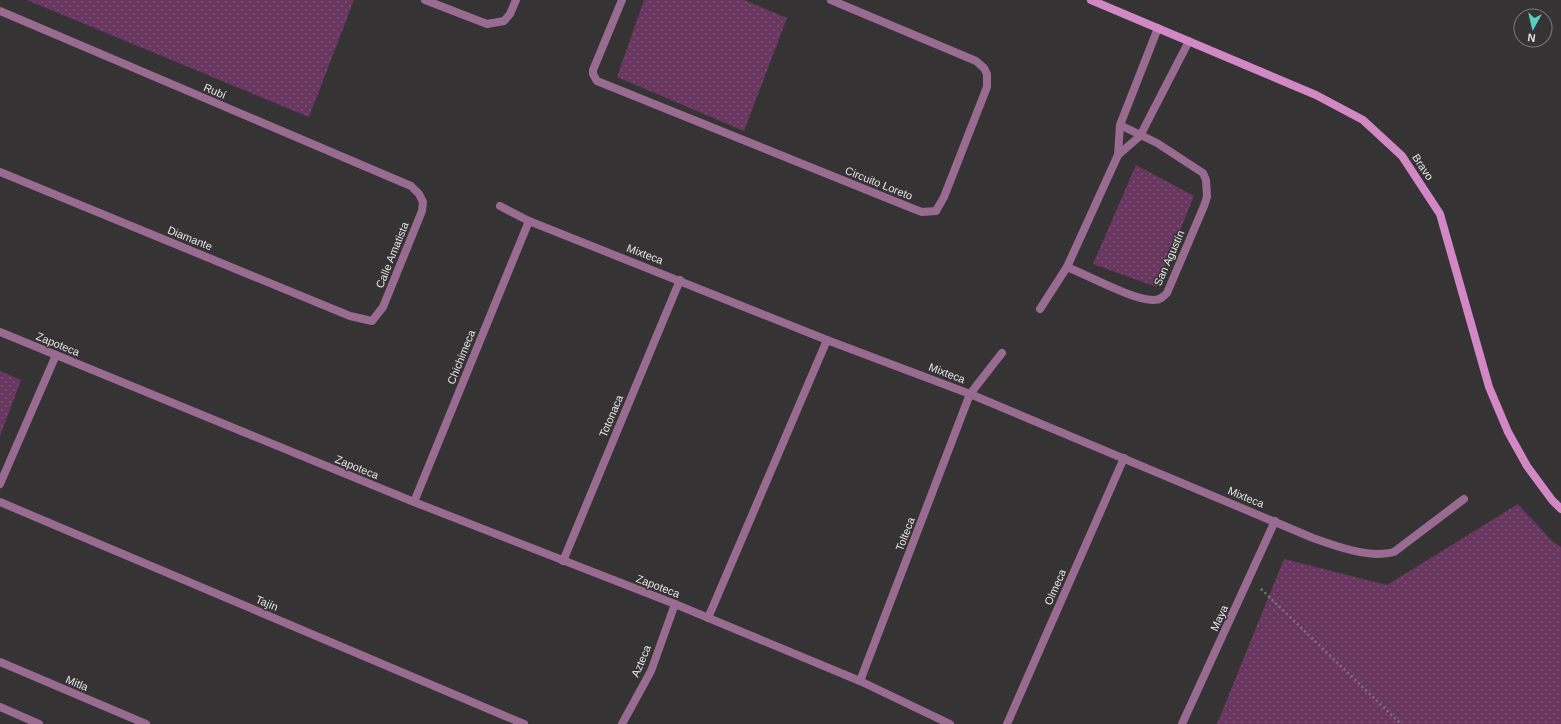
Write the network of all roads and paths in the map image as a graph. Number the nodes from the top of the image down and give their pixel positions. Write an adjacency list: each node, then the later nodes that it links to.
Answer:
1 (425, 0): 2 (street)
2 (516, 0)
3 (622, 0): 4 (street, Circuito Loreto)
4 (831, 0)
5 (1091, 0): 7 (main road, Bravo)
6 (0, 11): 13 (street, Rubí)
7 (1158, 28): 8 (main road, Bravo); 9 (street)
8 (1189, 41): 10 (street); 30 (main road, Bravo)
9 (1120, 125): 10 (street, San Agustín); 11 (street)
10 (1140, 136): 11 (street); 16 (street, San Agustín)
11 (1118, 154): 16 (street)
12 (0, 172): 19 (street, Diamante)
13 (419, 194): 19 (street, Calle Amatista)
14 (500, 206): 15 (street, Mixteca)
15 (530, 221): 17 (street, Mixteca); 29 (street, Chichimeca)
16 (1067, 267): 18 (street)
17 (680, 280): 21 (street, Mixteca); 32 (street, Totonaca)
18 (1040, 309)
19 (372, 321)
20 (0, 332): 23 (street, Zapoteca)
21 (827, 340): 24 (street, Mixteca); 35 (street)
22 (1002, 353): 24 (street, Tolteca)
23 (56, 355): 26 (street); 29 (street, Zapoteca)
24 (970, 394): 25 (street, Mixteca); 37 (street, Tolteca)
25 (1124, 458): 31 (street, Mixteca); 44 (street, Olmeca)
26 (0, 484)
27 (1464, 499): 31 (street, Mixteca)
28 (0, 502): 41 (street, Tajín)
29 (414, 502): 32 (street, Zapoteca)
30 (1561, 509)
31 (1276, 521): 33 (street, Maya)
32 (562, 561): 34 (street, Zapoteca)
33 (1250, 577): 45 (street, Maya); 46 (path)
34 (675, 604): 35 (street, Zapoteca); 42 (street, Azteca)
35 (708, 618): 37 (street, Zapoteca)
36 (0, 662): 40 (street, Mitla)
37 (860, 681): 43 (street, Zapoteca)
38 (0, 708): 39 (street)
39 (39, 724)
40 (146, 724)
41 (524, 724)
42 (622, 724)
43 (950, 724)
44 (1007, 724)
45 (1182, 724)
46 (1401, 724)

